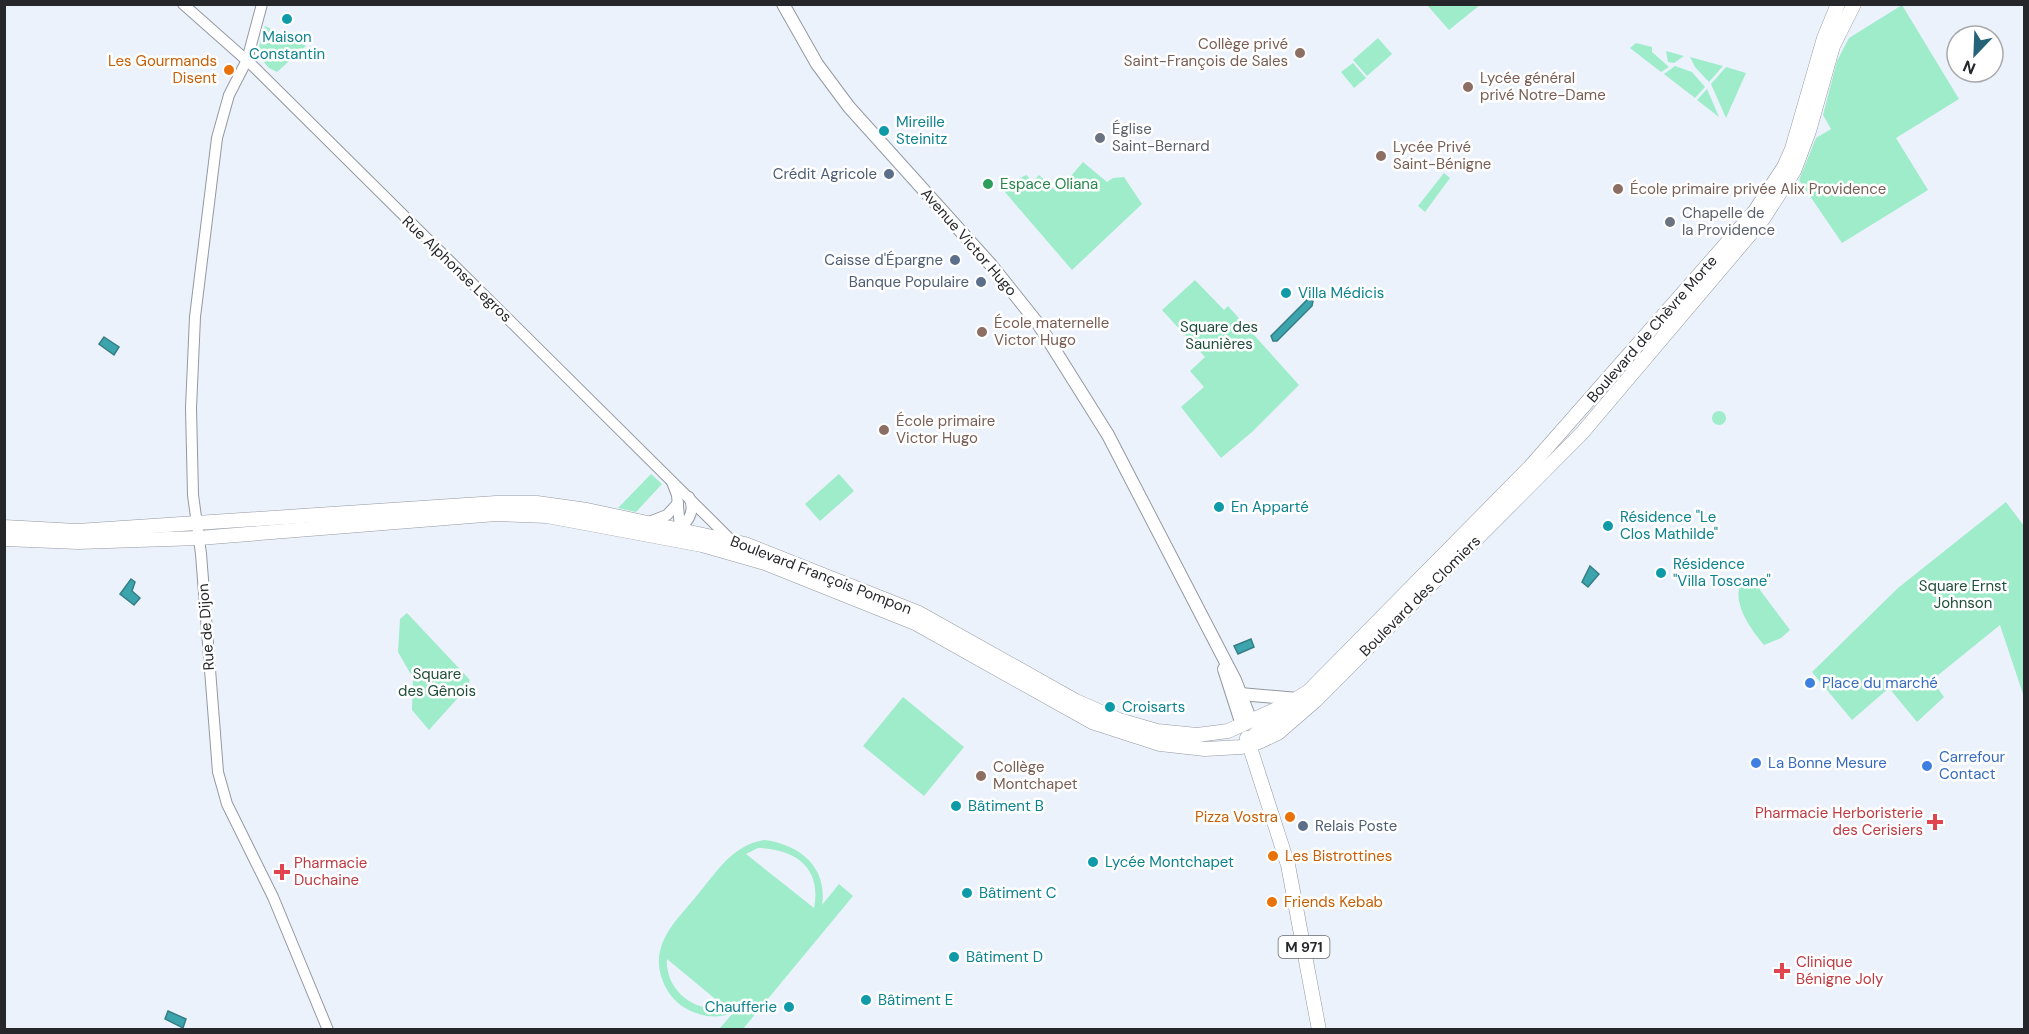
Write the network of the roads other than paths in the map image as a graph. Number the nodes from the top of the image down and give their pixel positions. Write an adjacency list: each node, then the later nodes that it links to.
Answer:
1 (183, 4): 8 (street, Rue Alphonse Legros)
2 (262, 4): 8 (street, Rue de Dijon)
3 (783, 4): 23 (main road, Avenue Victor Hugo / M 971)
4 (1838, 4): 9 (main road, Boulevard de Chèvre Morte)
5 (1848, 4): 7 (main road, Boulevard de Chèvre Morte)
6 (1854, 4): 7 (main road, Boulevard de Chèvre Morte)
7 (1838, 33): 10 (main road, Boulevard de Chèvre Morte)
8 (247, 60): 11 (street, Rue Alphonse Legros); 19 (street, Rue de Dijon)
9 (1567, 426): 10 (main road); 25 (main road, Boulevard des Clomiers)
10 (1582, 433): 26 (main road, Boulevard des Clomiers)
11 (669, 477): 12 (street, Rue Alphonse Legros); 13 (street, Rue Alphonse Legros)
12 (688, 495): 18 (street); 21 (street, Rue Alphonse Legros)
13 (678, 502): 15 (street); 18 (street, Rue Alphonse Legros)
14 (328, 522): 15 (main road, Boulevard François Pompon); 16 (main road, Boulevard François Pompon); 19 (main road)
15 (649, 522): 18 (main road, Boulevard François Pompon)
16 (585, 523): 18 (main road); 22 (main road, Boulevard François Pompon)
17 (4, 527): 19 (main road)
18 (680, 528): 21 (main road, Boulevard François Pompon); 22 (main road)
19 (198, 531): 20 (main road); 27 (street, Rue de Dijon)
20 (4, 539)
21 (732, 541): 26 (main road, Boulevard François Pompon)
22 (702, 545): 26 (main road, Boulevard François Pompon)
23 (1219, 654): 24 (main road, Avenue Victor Hugo / M 971); 26 (main road, Avenue Victor Hugo / M 971)
24 (1240, 693): 25 (main road); 26 (main road, Avenue Victor Hugo / M 971)
25 (1304, 695): 26 (main road, Boulevard des Clomiers)
26 (1250, 733): 28 (main road, Avenue Victor Hugo / M 971)
27 (328, 1029)
28 (1319, 1029)

